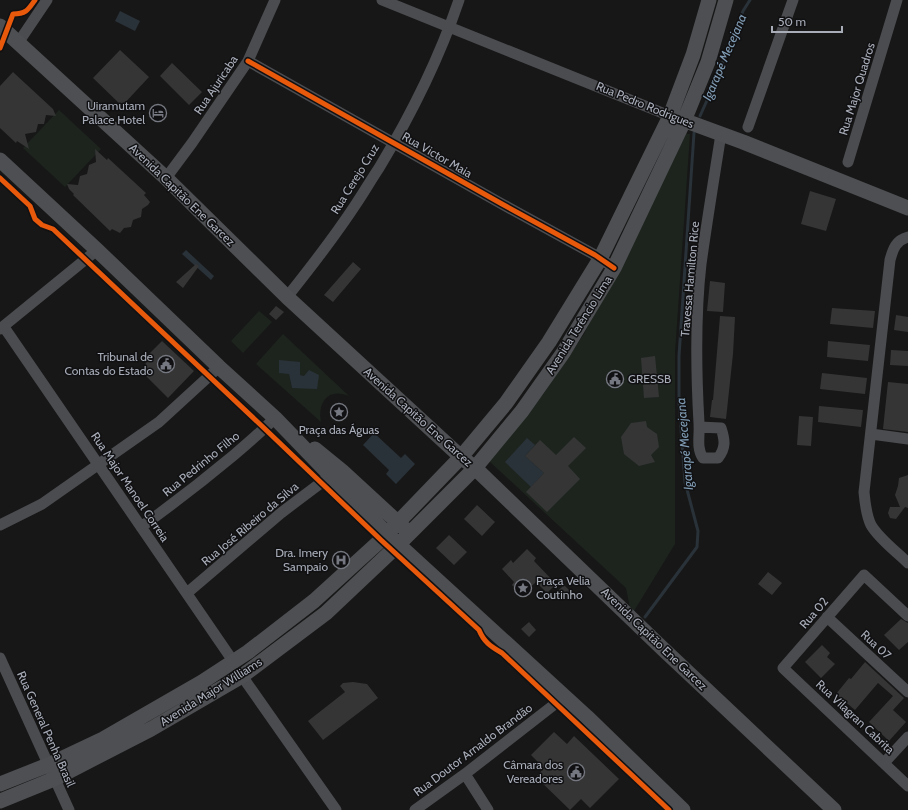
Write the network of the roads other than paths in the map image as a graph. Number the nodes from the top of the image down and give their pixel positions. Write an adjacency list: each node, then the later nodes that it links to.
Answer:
1 (47, 0): 11 (street)
2 (275, 0): 12 (street, Rua Ajuricaba)
3 (382, 0): 10 (street, Rua Pedro Rodrigues)
4 (459, 0): 10 (street, Rua Cerejo Cruz)
5 (709, 0): 13 (main road, Avenida Terêncio Lima)
6 (726, 0): 14 (main road, Avenida Terêncio Lima)
7 (793, 0): 15 (street)
8 (897, 0): 19 (street, Rua Major Quadros)
9 (0, 26): 11 (main road, Avenida Capitão Ene Garcez)
10 (450, 27): 13 (street, Rua Pedro Rodrigues); 17 (street, Rua Cerejo Cruz)
11 (18, 44): 20 (main road, Avenida Capitão Ene Garcez)
12 (248, 61): 17 (street, Rua Victor Maia); 20 (street, Rua Ajuricaba)
13 (670, 116): 14 (main road, Rua Pedro Rodrigues); 24 (main road, Avenida Terêncio Lima)
14 (686, 122): 16 (main road, Rua Pedro Rodrigues); 25 (main road, Avenida Terêncio Lima)
15 (748, 127)
16 (718, 133): 21 (main road, Rua Pedro Rodrigues); 30 (street, Travessa Hamilton Rice)
17 (394, 142): 24 (street, Rua Victor Maia); 26 (street, Rua Cerejo Cruz)
18 (0, 160): 23 (main road)
19 (848, 162)
20 (166, 178): 26 (main road, Avenida Capitão Ene Garcez)
21 (908, 208)
22 (908, 237): 31 (street)
23 (97, 250): 27 (street); 28 (main road)
24 (600, 259): 25 (street, Rua Victor Maia); 33 (main road, Avenida Terêncio Lima)
25 (614, 268): 35 (main road, Avenida Terêncio Lima)
26 (287, 297): 33 (main road, Avenida Capitão Ene Garcez)
27 (2, 328): 34 (street, Rua Major Manoel Correia)
28 (219, 367): 29 (main road); 34 (street)
29 (275, 418): 36 (main road); 37 (main road); 39 (street, Rua Pedrinho Filho)
30 (699, 427)
31 (870, 434): 32 (street); 43 (street)
32 (908, 438)
33 (461, 457): 35 (main road, Avenida Capitão Ene Garcez); 37 (main road, Avenida Terêncio Lima)
34 (99, 465): 38 (street); 39 (street, Rua Major Manoel Correia)
35 (475, 468): 41 (main road, Avenida Terêncio Lima); 66 (main road, Avenida Capitão Ene Garcez)
36 (330, 476): 40 (main road); 44 (street, Rua José Ribeiro da Silva)
37 (398, 523): 40 (main road, Avenida Terêncio Lima); 41 (main road)
38 (0, 525)
39 (141, 527): 44 (street, Rua Major Manoel Correia)
40 (387, 534): 42 (main road); 48 (main road, Avenida Major Williams)
41 (410, 534): 42 (main road, Avenida Terêncio Lima)
42 (398, 545): 50 (main road, Avenida Major Williams); 52 (main road)
43 (908, 563)
44 (187, 593): 48 (street, Rua Major Manoel Correia)
45 (908, 616): 46 (street, Rua 02)
46 (827, 617): 49 (street, Rua 02); 51 (street, Rua 07)
47 (0, 658): 55 (street, Rua General Penha Brasil)
48 (233, 662): 55 (main road, Avenida Major Williams)
49 (783, 668): 54 (street, Rua Vilagran Cabrita)
50 (242, 676): 57 (main road, Avenida Major Williams); 62 (street)
51 (908, 692)
52 (565, 698): 56 (street, Rua Doutor Arnaldo Brandão); 65 (main road)
53 (908, 737): 54 (street)
54 (884, 763): 59 (street, Rua Vilagran Cabrita)
55 (48, 765): 57 (street, Rua General Penha Brasil); 58 (main road, Avenida Major Williams)
56 (465, 774): 63 (street, Rua Doutor Arnaldo Brandão); 64 (street)
57 (54, 779): 60 (main road, Avenida Major Williams); 61 (street, Rua General Penha Brasil)
58 (0, 784)
59 (908, 786)
60 (0, 801)
61 (69, 810)
62 (336, 810)
63 (416, 810)
64 (488, 810)
65 (683, 810)
66 (834, 810)

